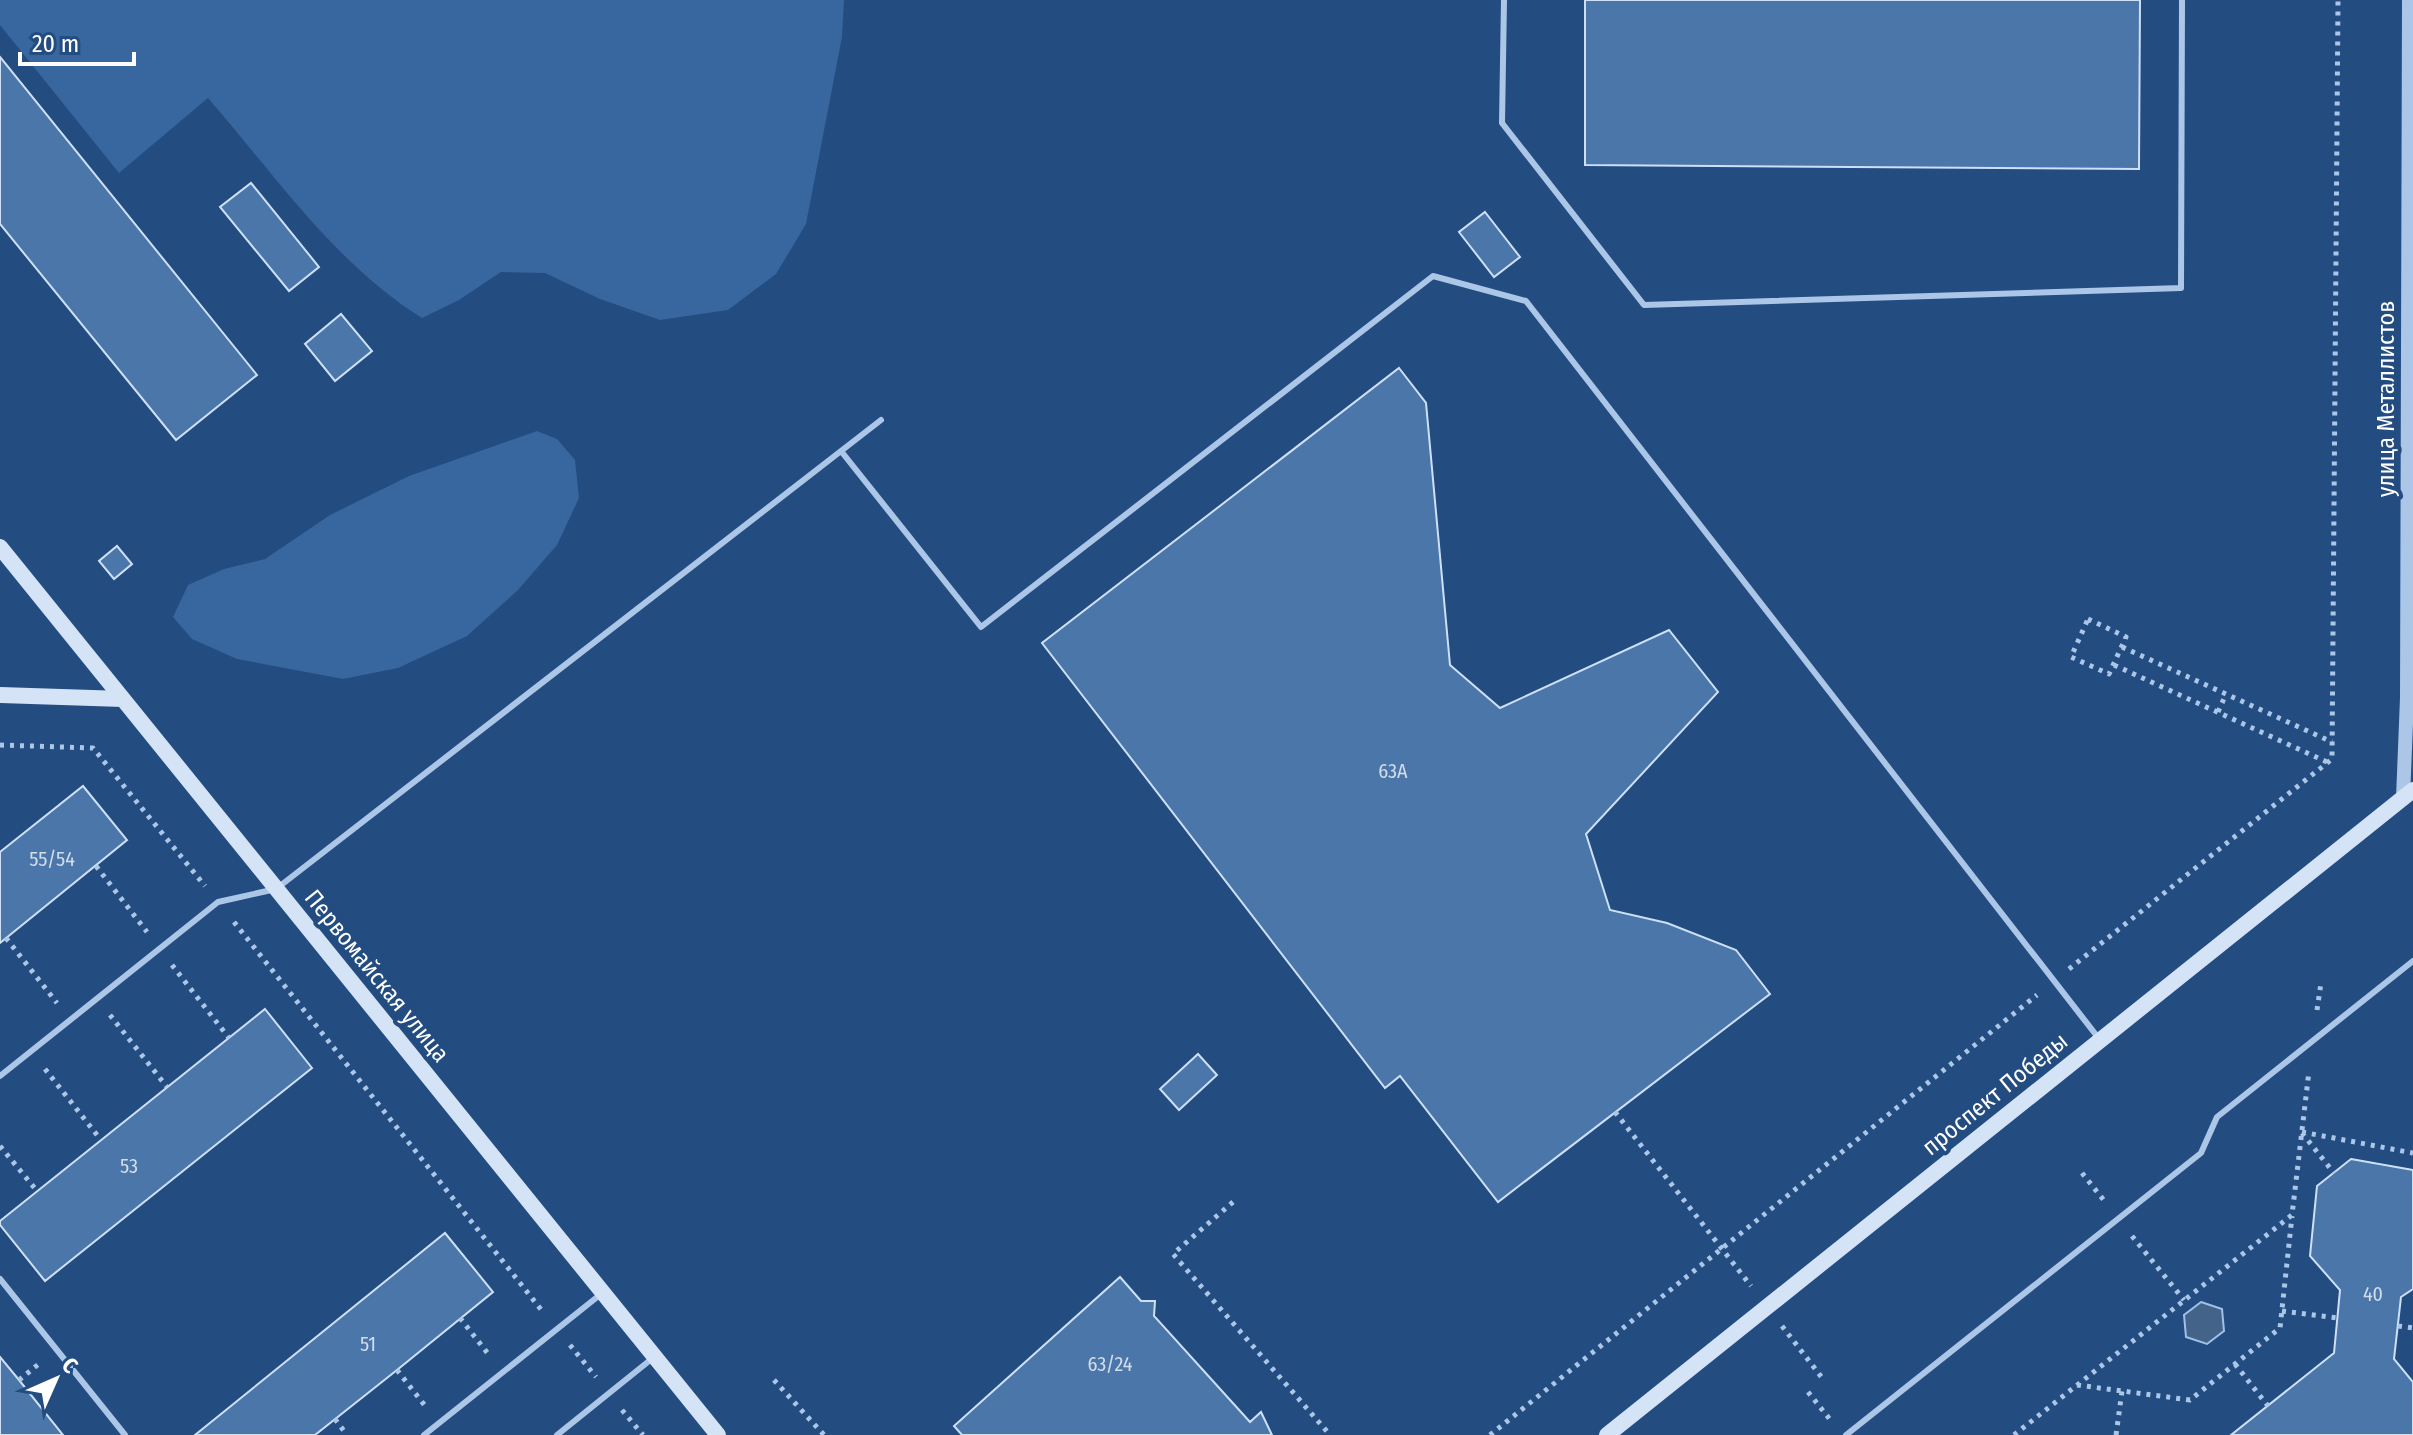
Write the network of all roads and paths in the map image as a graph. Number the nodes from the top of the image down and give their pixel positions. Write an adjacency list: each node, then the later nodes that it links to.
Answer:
1 (1504, 0): 2 (lane)
2 (2182, 0)
3 (2338, 0): 16 (path)
4 (2409, 0): 5 (street, улица Металлистов)
5 (2411, 45): 6 (street, улица Металлистов)
6 (2410, 306): 19 (street, улица Металлистов)
7 (881, 420): 8 (lane)
8 (841, 451): 20 (lane); 24 (lane)
9 (0, 547): 14 (main road, Первомайская улица)
10 (2122, 647): 11 (path); 11 (path); 12 (path)
11 (2114, 665): 15 (path)
12 (2226, 694): 15 (path); 16 (path)
13 (0, 695): 14 (main road)
14 (123, 699): 20 (main road, Первомайская улица)
15 (2218, 712): 18 (path)
16 (2332, 742): 18 (path)
17 (0, 745): 21 (path)
18 (2327, 762): 24 (path)
19 (2408, 794): 28 (main road, проспект Победы)
20 (276, 889): 21 (lane); 44 (main road, Первомайская улица)
21 (218, 902): 26 (lane); 50 (path)
22 (6, 938): 27 (path)
23 (2413, 961): 29 (lane)
24 (2054, 981): 28 (lane); 42 (path)
25 (2321, 983): 29 (path)
26 (97, 999): 27 (lane); 32 (path)
27 (70, 1020): 30 (lane)
28 (2101, 1040): 45 (main road, проспект Победы)
29 (2313, 1041): 34 (path); 76 (lane)
30 (31, 1052): 31 (lane); 35 (path)
31 (0, 1076)
32 (167, 1087)
33 (1615, 1112): 42 (path)
34 (2302, 1132): 37 (path); 38 (path); 41 (path)
35 (101, 1140)
36 (0, 1146): 39 (path)
37 (2413, 1153)
38 (2334, 1173)
39 (37, 1191)
40 (1233, 1202): 73 (path)
41 (2292, 1215): 46 (path); 58 (path)
42 (1722, 1248): 45 (path); 74 (path)
43 (0, 1279): 66 (lane)
44 (603, 1292): 50 (lane); 52 (main road, Первомайская улица)
45 (1767, 1307): 56 (path); 75 (main road, проспект Победы)
46 (2282, 1311): 48 (path); 53 (path)
47 (460, 1318): 55 (path)
48 (2337, 1318)
49 (2398, 1326): 51 (path)
50 (557, 1328): 55 (lane); 61 (path)
51 (2413, 1328)
52 (655, 1356): 61 (lane); 71 (main road, Первомайская улица)
53 (2235, 1364): 59 (path); 62 (path)
54 (397, 1370): 64 (path)
55 (503, 1372): 64 (lane)
56 (1823, 1379)
57 (774, 1380): 72 (path)
58 (2077, 1385): 59 (path); 77 (path)
59 (2122, 1391): 78 (path)
60 (1808, 1392): 65 (path)
61 (609, 1393): 69 (lane); 70 (path)
62 (2268, 1406)
63 (335, 1419): 67 (path)
64 (439, 1423): 68 (lane)
65 (1834, 1424)
66 (125, 1435)
67 (347, 1435)
68 (424, 1435)
69 (557, 1435)
70 (643, 1435)
71 (718, 1435)
72 (824, 1435)
73 (1330, 1435)
74 (1490, 1435)
75 (1607, 1435)
76 (1846, 1435)
77 (2014, 1435)
78 (2116, 1435)

